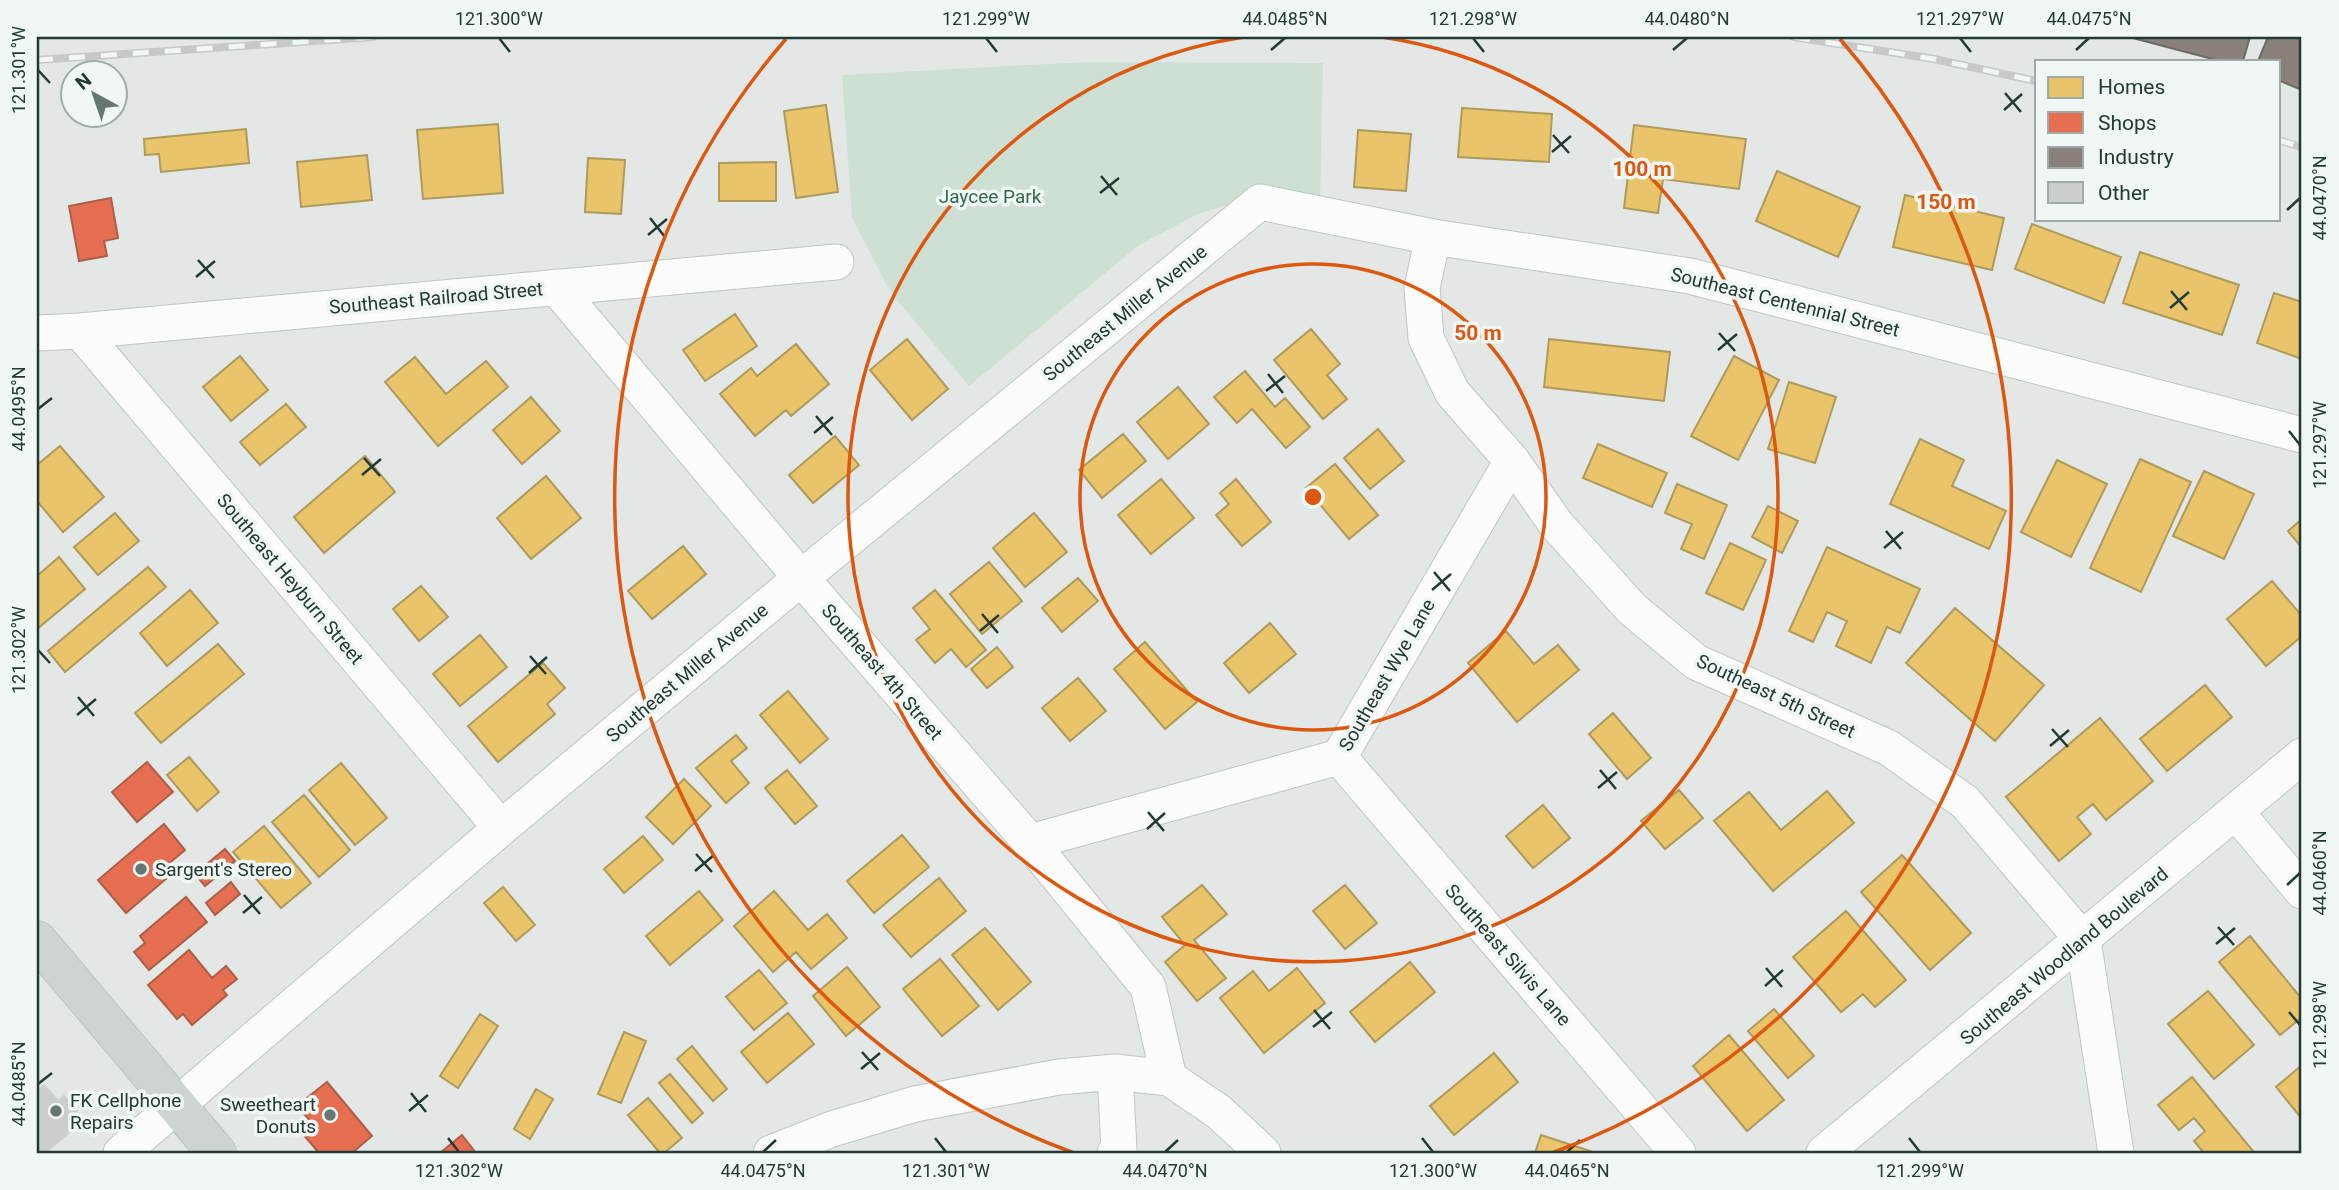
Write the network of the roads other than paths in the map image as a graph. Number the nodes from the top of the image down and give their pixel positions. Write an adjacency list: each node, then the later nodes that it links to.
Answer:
1 (1260, 202): 2 (street, Southeast Centennial Street); 9 (street, Southeast Miller Avenue)
2 (1433, 237): 7 (street, Southeast Centennial Street); 8 (street, Southeast 5th Street)
3 (836, 262): 4 (street, Southeast Railroad Street)
4 (556, 287): 5 (street, Southeast Railroad Street); 9 (street, Southeast 4th Street)
5 (79, 331): 6 (street, Southeast Railroad Street); 13 (street, Southeast Heyburn Street)
6 (37, 332)
7 (2302, 435)
8 (1512, 461): 11 (street, Southeast Wye Lane); 17 (street, Southeast 5th Street)
9 (801, 578): 13 (street, Southeast Miller Avenue); 14 (street, Southeast 4th Street)
10 (2302, 756): 12 (street, Southeast Woodland Boulevard)
11 (1339, 757): 14 (street, Southeast Wye Lane); 26 (street, Southeast Silvis Lane)
12 (2236, 812): 15 (street); 17 (street, Southeast Woodland Boulevard)
13 (501, 828): 20 (street, Southeast Miller Avenue)
14 (1030, 842): 19 (street, Southeast 4th Street)
15 (2302, 891)
16 (37, 940): 20 (main road)
17 (2083, 940): 27 (street, Southeast Woodland Boulevard); 28 (street)
18 (1115, 1072): 19 (street); 23 (street); 24 (street)
19 (1169, 1078): 25 (street)
20 (177, 1106): 21 (street, Southeast Miller Avenue); 22 (main road)
21 (121, 1153)
22 (217, 1153)
23 (771, 1153)
24 (1115, 1153)
25 (1263, 1153)
26 (1678, 1153)
27 (1824, 1153)
28 (2116, 1153)

